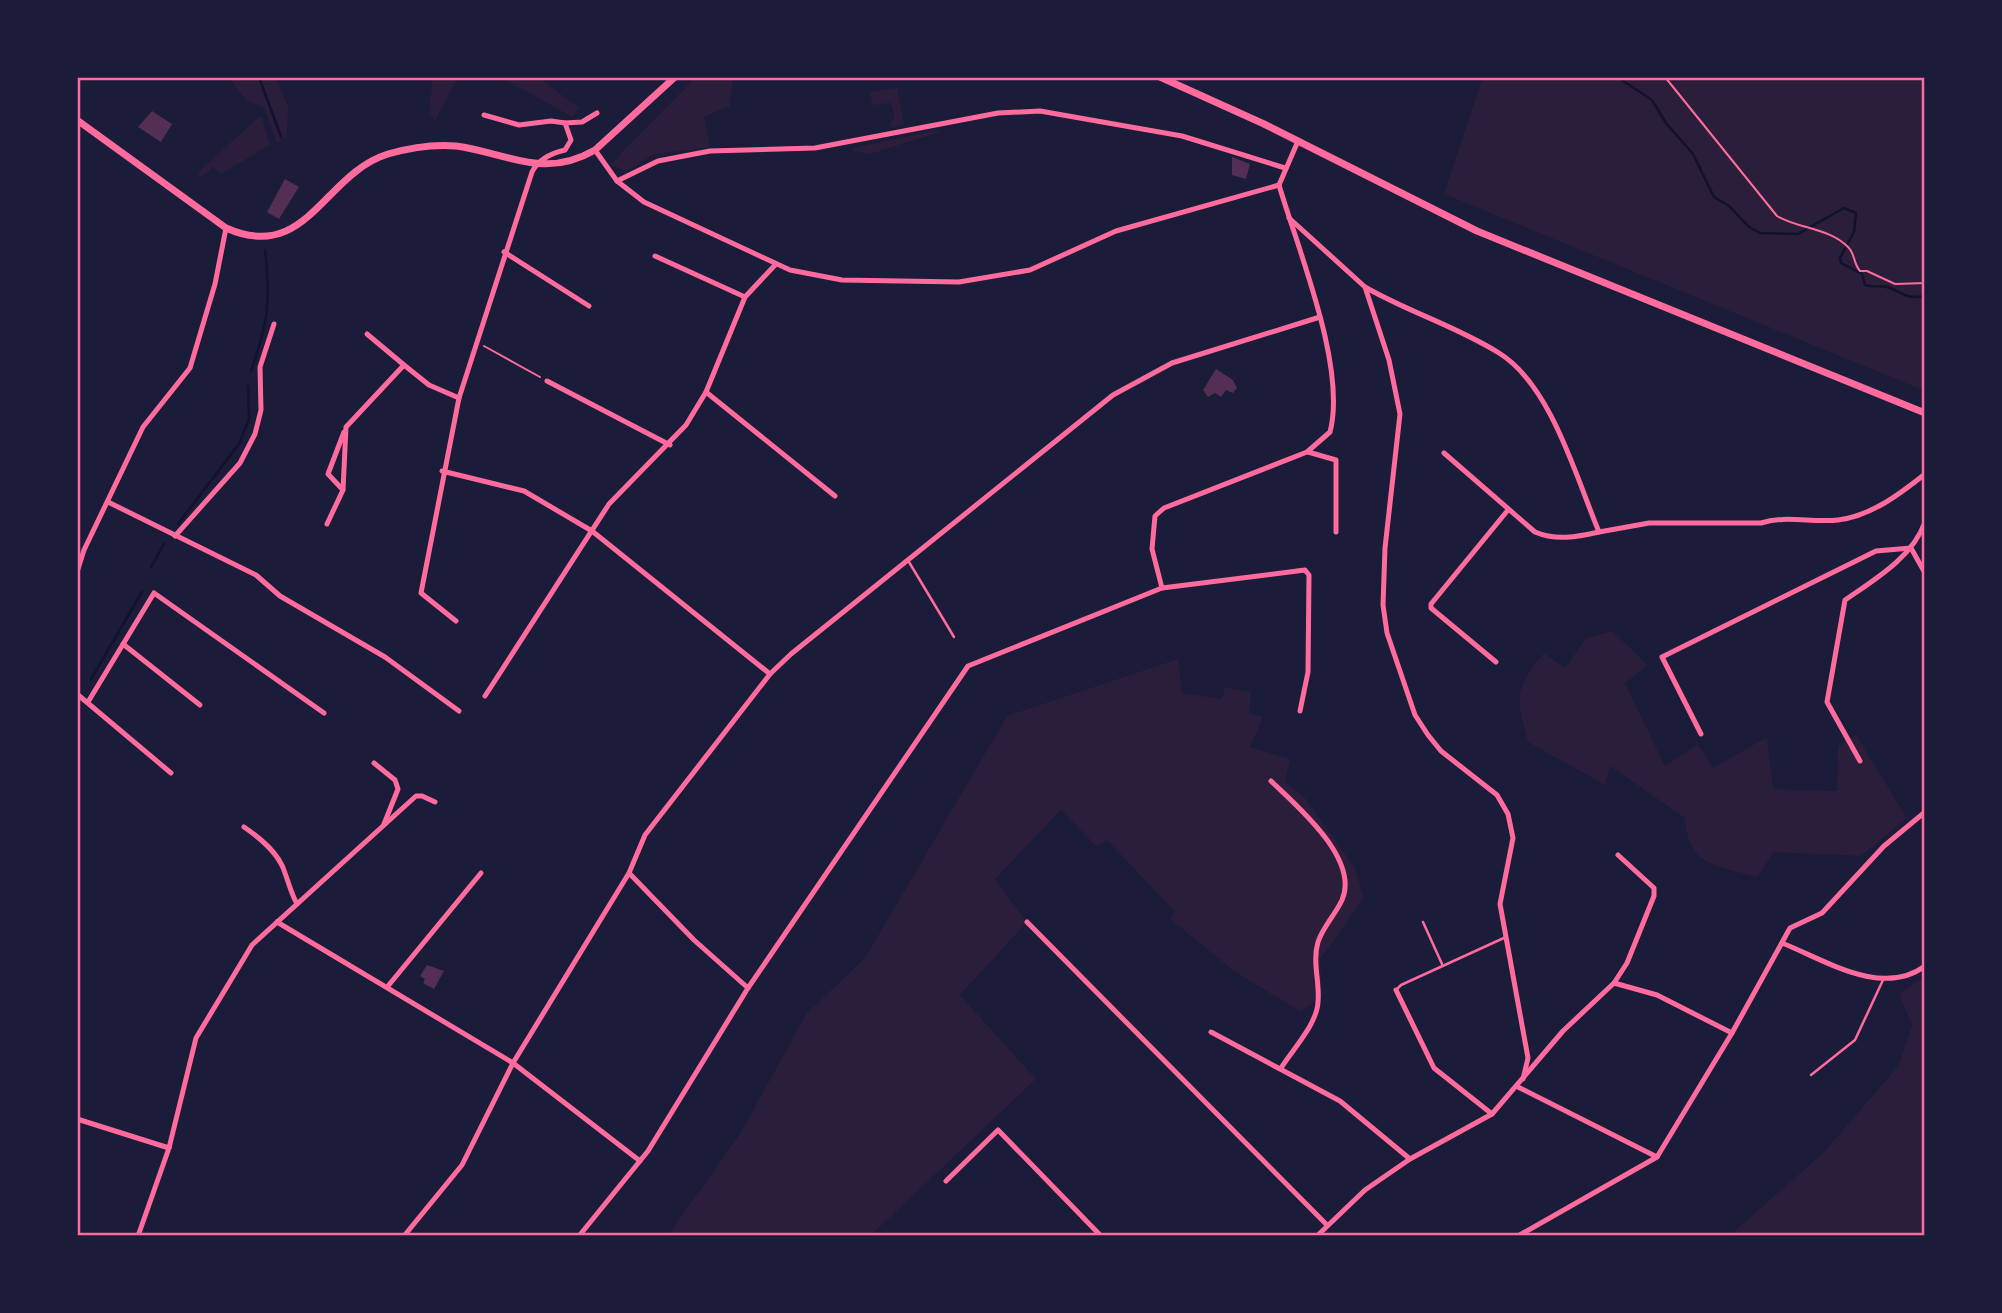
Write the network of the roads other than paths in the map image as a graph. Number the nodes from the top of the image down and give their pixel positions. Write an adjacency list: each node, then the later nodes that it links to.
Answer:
1 (675, 77): 8 (main road)
2 (1160, 77): 7 (main road)
3 (597, 113): 6 (street)
4 (484, 115): 6 (street)
5 (77, 120): 14 (main road)
6 (565, 123): 9 (street)
7 (1298, 141): 10 (street); 28 (main road)
8 (595, 150): 9 (main road); 11 (street)
9 (535, 165): 14 (main road); 15 (street)
10 (1285, 168): 11 (street); 12 (street)
11 (617, 181): 17 (street)
12 (1279, 185): 13 (street); 17 (street)
13 (1289, 218): 18 (street); 21 (street)
14 (226, 228): 37 (street)
15 (505, 252): 20 (street); 27 (street)
16 (655, 256): 19 (street)
17 (776, 264): 19 (street)
18 (1365, 287): 43 (street); 80 (street)
19 (745, 298): 26 (street)
20 (589, 306)
21 (1320, 317): 31 (street); 48 (street)
22 (274, 324): 44 (street)
23 (367, 334): 24 (street)
24 (404, 365): 27 (street); 29 (street)
25 (547, 381): 30 (street)
26 (706, 392): 30 (street); 36 (street)
27 (458, 398): 33 (street)
28 (1925, 413)
29 (346, 427): 35 (street); 35 (street)
30 (670, 445): 41 (street)
31 (1307, 452): 42 (street); 51 (street)
32 (1444, 453): 38 (street)
33 (442, 471): 41 (street); 52 (street)
34 (1925, 474): 43 (street)
35 (343, 490): 40 (street)
36 (835, 496)
37 (108, 502): 44 (street); 46 (street)
38 (1508, 510): 43 (street); 55 (street)
39 (1925, 522): 45 (street)
40 (327, 524)
41 (592, 531): 56 (street); 57 (street)
42 (1336, 532)
43 (1599, 532)
44 (175, 536): 62 (street)
45 (1911, 548): 50 (street); 64 (street); 65 (street)
46 (84, 550): 47 (street); 49 (street)
47 (77, 553)
48 (908, 559): 53 (lane); 56 (street)
49 (77, 572)
50 (1925, 573)
51 (1162, 588): 61 (street); 87 (street)
52 (456, 621)
53 (954, 637)
54 (123, 644): 59 (street); 60 (street); 63 (street)
55 (1496, 662)
56 (770, 674): 75 (street)
57 (485, 696)
58 (78, 697): 59 (street)
59 (88, 702): 67 (street)
60 (200, 705)
61 (1300, 710)
62 (458, 711)
63 (324, 713)
64 (1701, 734)
65 (1860, 761)
66 (374, 763): 72 (street)
67 (171, 773)
68 (1271, 781): 92 (street)
69 (435, 802): 72 (street)
70 (1925, 812): 81 (street)
71 (244, 827): 76 (street)
72 (383, 827): 76 (street)
73 (1618, 855): 85 (street)
74 (481, 873): 86 (street)
75 (629, 873): 87 (street); 91 (street)
76 (297, 904): 77 (street)
77 (277, 922): 86 (street); 98 (street)
78 (1027, 922): 103 (street)
79 (1423, 922): 82 (lane)
80 (1507, 936): 82 (lane); 94 (street)
81 (1782, 943): 84 (street); 90 (street)
82 (1442, 964): 88 (lane)
83 (1925, 966): 84 (street)
84 (1883, 980): 93 (lane)
85 (1614, 983): 90 (street); 94 (street)
86 (387, 986): 91 (street)
87 (748, 988): 101 (street)
88 (1396, 990): 96 (street)
89 (1211, 1032): 92 (street)
90 (1732, 1033): 99 (street)
91 (513, 1063): 101 (street); 105 (street)
92 (1281, 1068): 100 (street)
93 (1811, 1075)
94 (1523, 1079): 95 (street)
95 (1518, 1087): 96 (street); 99 (street)
96 (1492, 1114): 100 (street)
97 (77, 1119): 98 (street)
98 (169, 1148): 104 (street)
99 (1657, 1157): 109 (street)
100 (1410, 1159): 103 (street)
101 (640, 1161): 106 (street)
102 (946, 1181): 107 (street)
103 (1326, 1224): 108 (street)
104 (138, 1236)
105 (404, 1236)
106 (579, 1236)
107 (1101, 1236)
108 (1317, 1236)
109 (1518, 1236)

